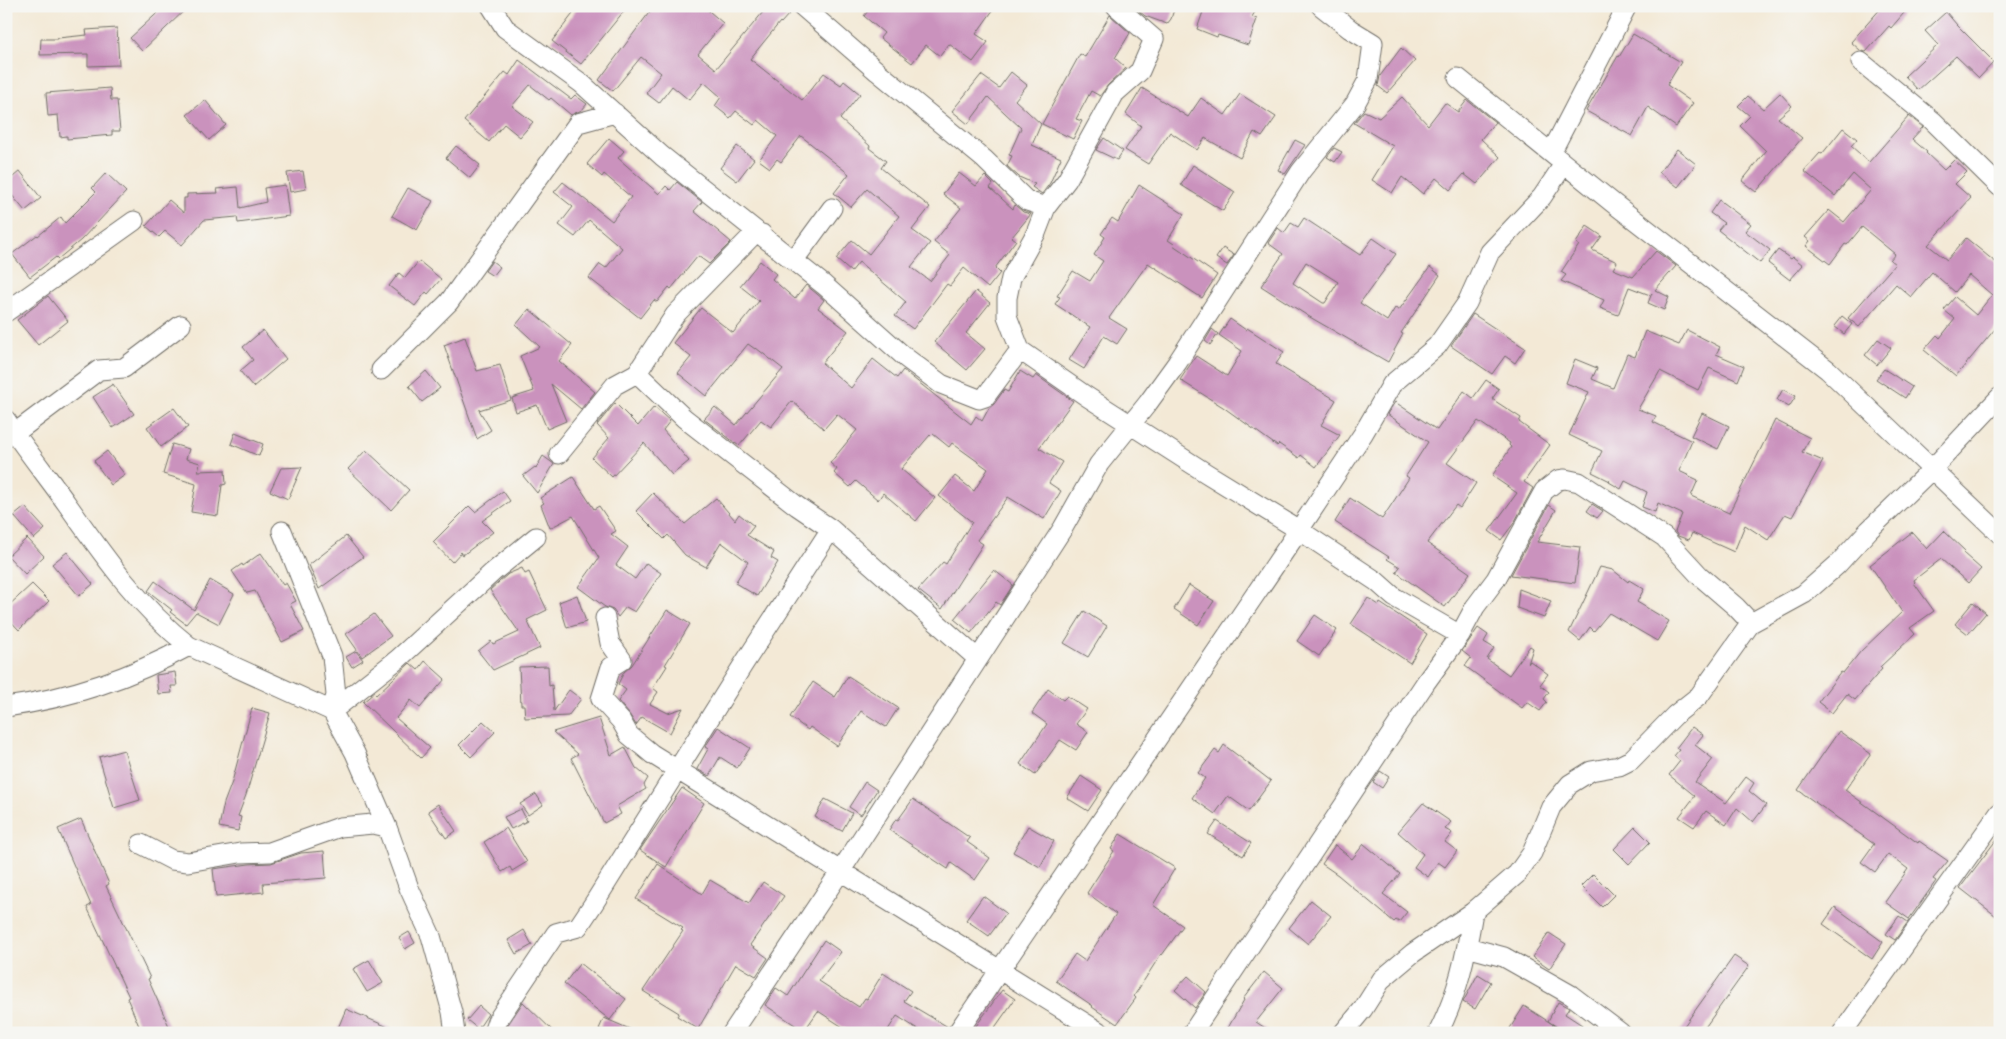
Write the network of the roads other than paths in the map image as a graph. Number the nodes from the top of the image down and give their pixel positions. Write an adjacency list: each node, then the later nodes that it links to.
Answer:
1 (491, 6): 8 (street)
2 (802, 6): 11 (street)
3 (1116, 6): 11 (street)
4 (1321, 6): 22 (street)
5 (1627, 6): 9 (street)
6 (1861, 62): 10 (street)
7 (1458, 78): 9 (street)
8 (615, 113): 14 (street); 19 (street)
9 (1557, 159): 25 (street); 27 (street)
10 (2000, 187)
11 (1046, 207): 18 (street)
12 (832, 208): 15 (street)
13 (134, 221): 16 (street)
14 (762, 234): 15 (street); 20 (street)
15 (794, 260): 18 (street)
16 (6, 312)
17 (181, 325): 23 (street)
18 (1020, 350): 22 (street)
19 (380, 370)
20 (637, 373): 24 (street); 26 (street)
21 (2000, 397): 25 (street)
22 (1131, 423): 27 (street); 35 (street)
23 (11, 427): 34 (street)
24 (559, 454)
25 (1932, 469): 29 (street); 32 (street)
26 (831, 529): 35 (street); 38 (street)
27 (1299, 530): 33 (street); 45 (street)
28 (282, 531): 37 (street)
29 (2000, 534)
30 (536, 537): 37 (street)
31 (605, 618): 38 (street)
32 (1751, 624): 33 (street); 43 (street)
33 (1460, 635): 51 (street)
34 (189, 646): 36 (street); 37 (street)
35 (978, 659): 42 (street)
36 (6, 707)
37 (332, 711): 40 (street)
38 (678, 770): 42 (street); 47 (street)
39 (2000, 812): 55 (street)
40 (387, 827): 41 (street); 46 (street)
41 (141, 844)
42 (840, 872): 45 (street); 48 (street)
43 (1473, 912): 44 (street); 52 (street)
44 (1467, 947): 53 (street); 54 (street)
45 (999, 971): 49 (street); 50 (street)
46 (455, 1033)
47 (493, 1033)
48 (732, 1033)
49 (956, 1033)
50 (1100, 1033)
51 (1192, 1033)
52 (1343, 1033)
53 (1438, 1033)
54 (1621, 1033)
55 (1842, 1033)

